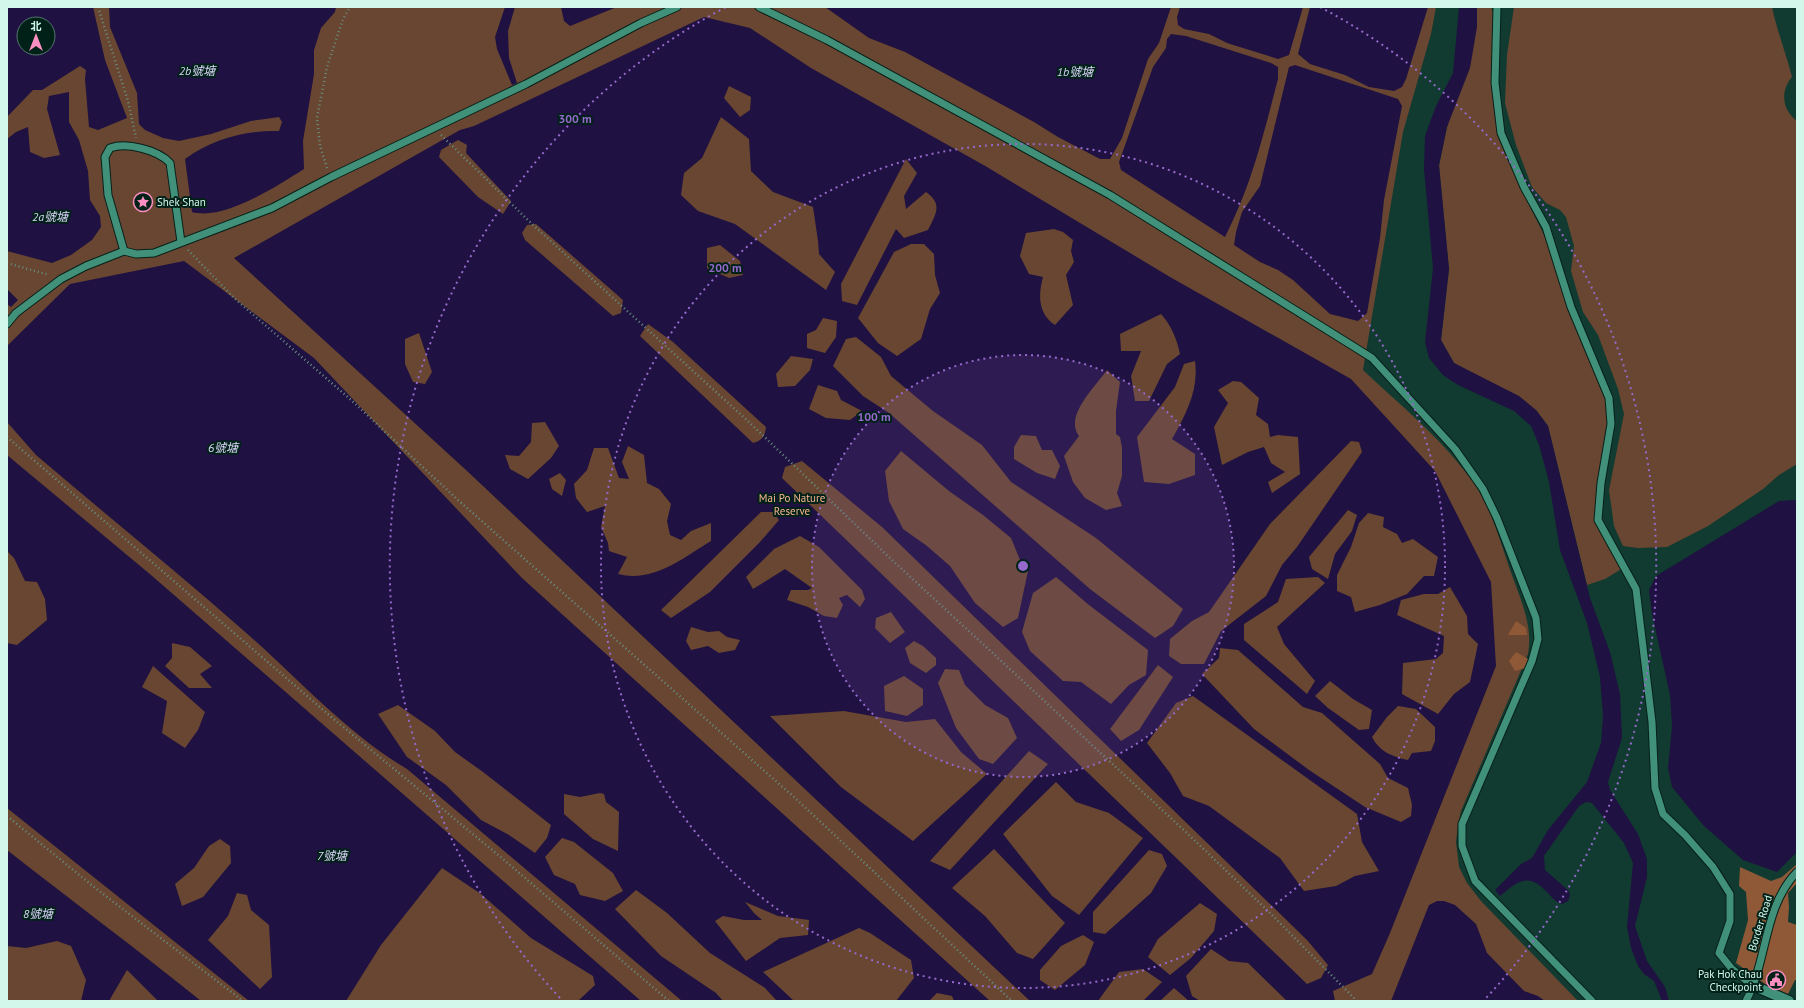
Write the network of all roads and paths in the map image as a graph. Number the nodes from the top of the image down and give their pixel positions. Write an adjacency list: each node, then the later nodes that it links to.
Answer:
1 (98, 7): 7 (path)
2 (350, 7): 8 (path)
3 (677, 7): 6 (lane)
4 (759, 7): 22 (lane)
5 (1497, 7): 17 (lane)
6 (434, 128): 8 (lane); 21 (path)
7 (138, 148): 9 (lane); 10 (lane)
8 (331, 177): 9 (lane)
9 (181, 242): 10 (lane); 20 (path)
10 (124, 251): 12 (lane)
11 (7, 263): 12 (path)
12 (61, 279): 13 (lane)
13 (7, 324)
14 (7, 437): 19 (path)
15 (7, 816): 18 (path)
16 (1797, 872): 17 (lane, Border Road)
17 (1752, 985): 23 (lane, Border Road); 24 (street)
18 (243, 1001)
19 (669, 1001)
20 (1012, 1001)
21 (1357, 1001)
22 (1592, 1001)
23 (1746, 1001)
24 (1788, 1001)

